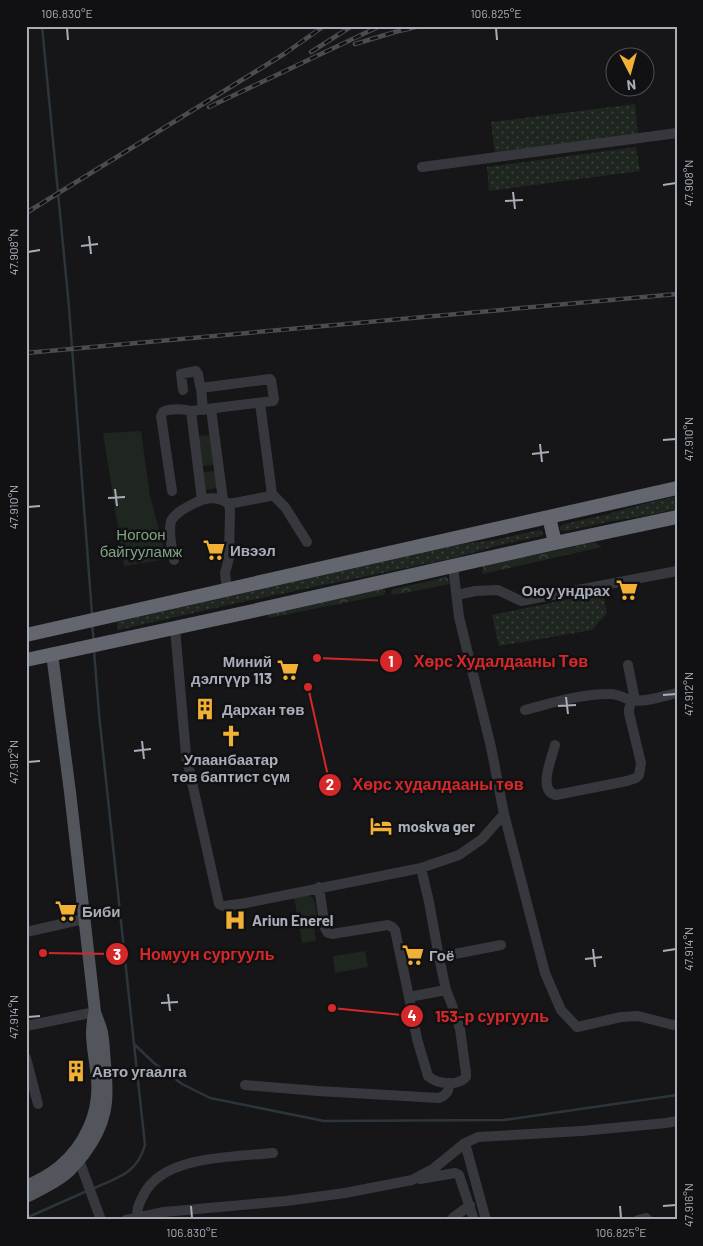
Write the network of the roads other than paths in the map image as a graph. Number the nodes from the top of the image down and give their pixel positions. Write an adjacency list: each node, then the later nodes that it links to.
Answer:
1 (677, 134): 2 (street)
2 (422, 167)
3 (201, 388): 4 (street); 5 (street); 6 (street)
4 (183, 390)
5 (260, 403): 6 (street); 10 (street)
6 (207, 409): 7 (street); 12 (street)
7 (191, 411): 9 (street); 11 (street)
8 (677, 488): 13 (highway)
9 (172, 491)
10 (272, 494): 12 (street); 15 (street)
11 (202, 500): 12 (street); 17 (street)
12 (226, 502): 20 (street)
13 (549, 517): 16 (highway); 20 (highway)
14 (677, 517): 16 (highway)
15 (307, 542)
16 (555, 543): 18 (highway)
17 (174, 560)
18 (452, 566): 21 (street); 22 (highway)
19 (677, 571): 21 (street)
20 (227, 589): 23 (highway)
21 (457, 594): 31 (street)
22 (175, 628): 24 (highway); 33 (street)
23 (26, 635)
24 (52, 654): 25 (highway); 34 (main road)
25 (26, 660)
26 (628, 665): 28 (street)
27 (677, 693): 28 (street)
28 (634, 700): 29 (street); 30 (street)
29 (525, 710)
30 (555, 745)
31 (504, 814): 32 (street); 41 (street)
32 (421, 868): 33 (street); 37 (street)
33 (319, 887): 39 (street)
34 (84, 919): 35 (street); 40 (main road)
35 (26, 932)
36 (501, 945): 37 (street)
37 (439, 957): 38 (street)
38 (446, 990): 39 (street); 44 (street)
39 (409, 997): 44 (street)
40 (95, 1012): 42 (street); 50 (main road); 52 (main road)
41 (677, 1024)
42 (26, 1026)
43 (26, 1058): 46 (street)
44 (449, 1083): 45 (street)
45 (245, 1085)
46 (38, 1104)
47 (677, 1120): 48 (street)
48 (465, 1143): 51 (street); 60 (street)
49 (273, 1153): 55 (street)
50 (82, 1166): 53 (main road); 56 (street)
51 (412, 1180): 54 (street); 55 (street)
52 (26, 1186)
53 (26, 1197)
54 (470, 1204): 58 (street); 59 (street)
55 (138, 1218): 57 (street)
56 (101, 1220)
57 (126, 1220)
58 (451, 1220)
59 (474, 1220)
60 (486, 1220)
61 (638, 1220): 62 (street)
62 (648, 1220)

